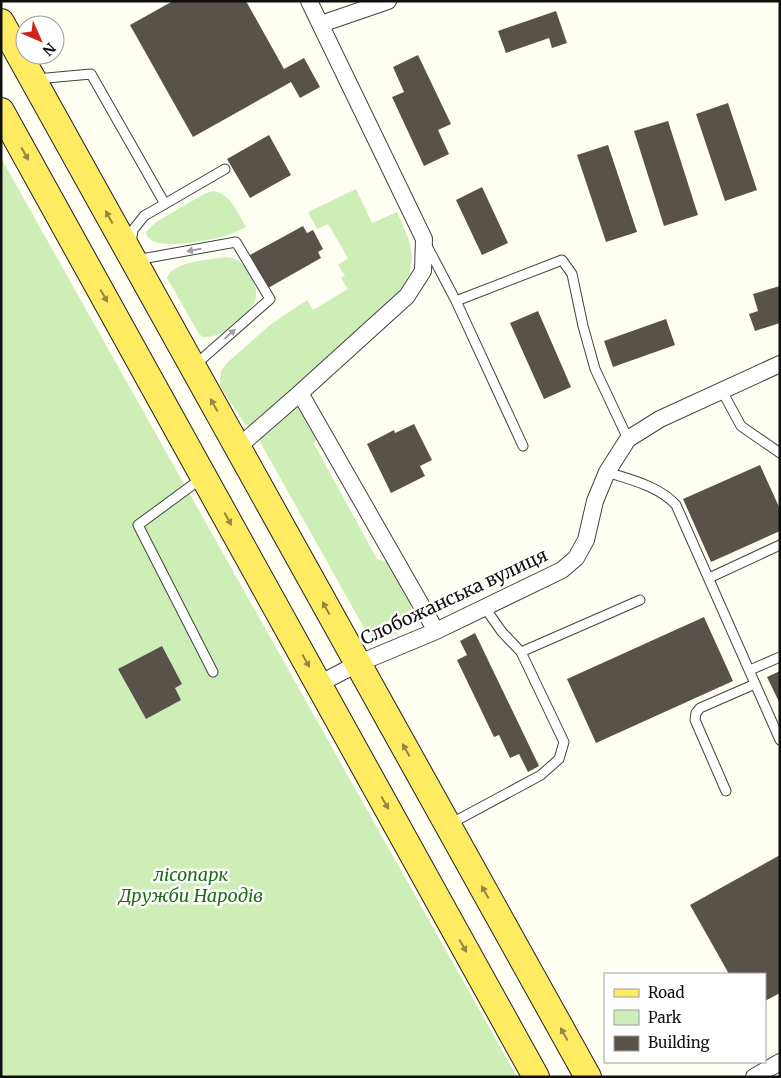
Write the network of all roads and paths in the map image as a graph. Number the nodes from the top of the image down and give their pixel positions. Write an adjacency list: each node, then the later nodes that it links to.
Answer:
1 (309, 1): 4 (street)
2 (387, 1): 4 (street)
3 (1, 22): 5 (main road)
4 (321, 24): 9 (street)
5 (34, 80): 8 (lane); 10 (main road, one-way to 5)
6 (1, 111): 21 (main road, one-way to 21)
7 (225, 169): 8 (lane)
8 (165, 204): 10 (lane)
9 (424, 239): 11 (lane); 15 (street)
10 (133, 261): 13 (main road); 13 (lane, one-way to 10)
11 (456, 301): 16 (lane); 17 (lane)
12 (780, 364): 14 (street, Слобожанська вулиця)
13 (193, 367): 18 (main road, one-way to 13)
14 (722, 390): 16 (street, Слобожанська вулиця); 19 (lane)
15 (300, 392): 18 (street); 26 (street)
16 (628, 439): 20 (street, Слобожанська вулиця)
17 (523, 446)
18 (238, 448): 29 (main road, one-way to 18)
19 (780, 453)
20 (607, 472): 23 (lane); 25 (street, Слобожанська вулиця)
21 (204, 476): 31 (lane); 32 (main road, one-way to 32)
22 (780, 545): 23 (lane)
23 (709, 578): 30 (lane)
24 (640, 600): 27 (lane)
25 (485, 608): 26 (street, Слобожанська вулиця); 27 (lane)
26 (436, 631): 29 (street, Слобожанська вулиця)
27 (521, 652): 36 (lane)
28 (780, 657): 30 (lane)
29 (357, 664): 32 (street, Слобожанська вулиця); 36 (main road, one-way to 29)
30 (750, 670): 33 (lane)
31 (214, 672)
32 (319, 684): 38 (main road, one-way to 38)
33 (755, 684): 34 (lane); 35 (lane)
34 (780, 740)
35 (726, 792)
36 (447, 825): 39 (main road, one-way to 36)
37 (780, 1062): 40 (street)
38 (536, 1077)
39 (588, 1077)
40 (754, 1077)

